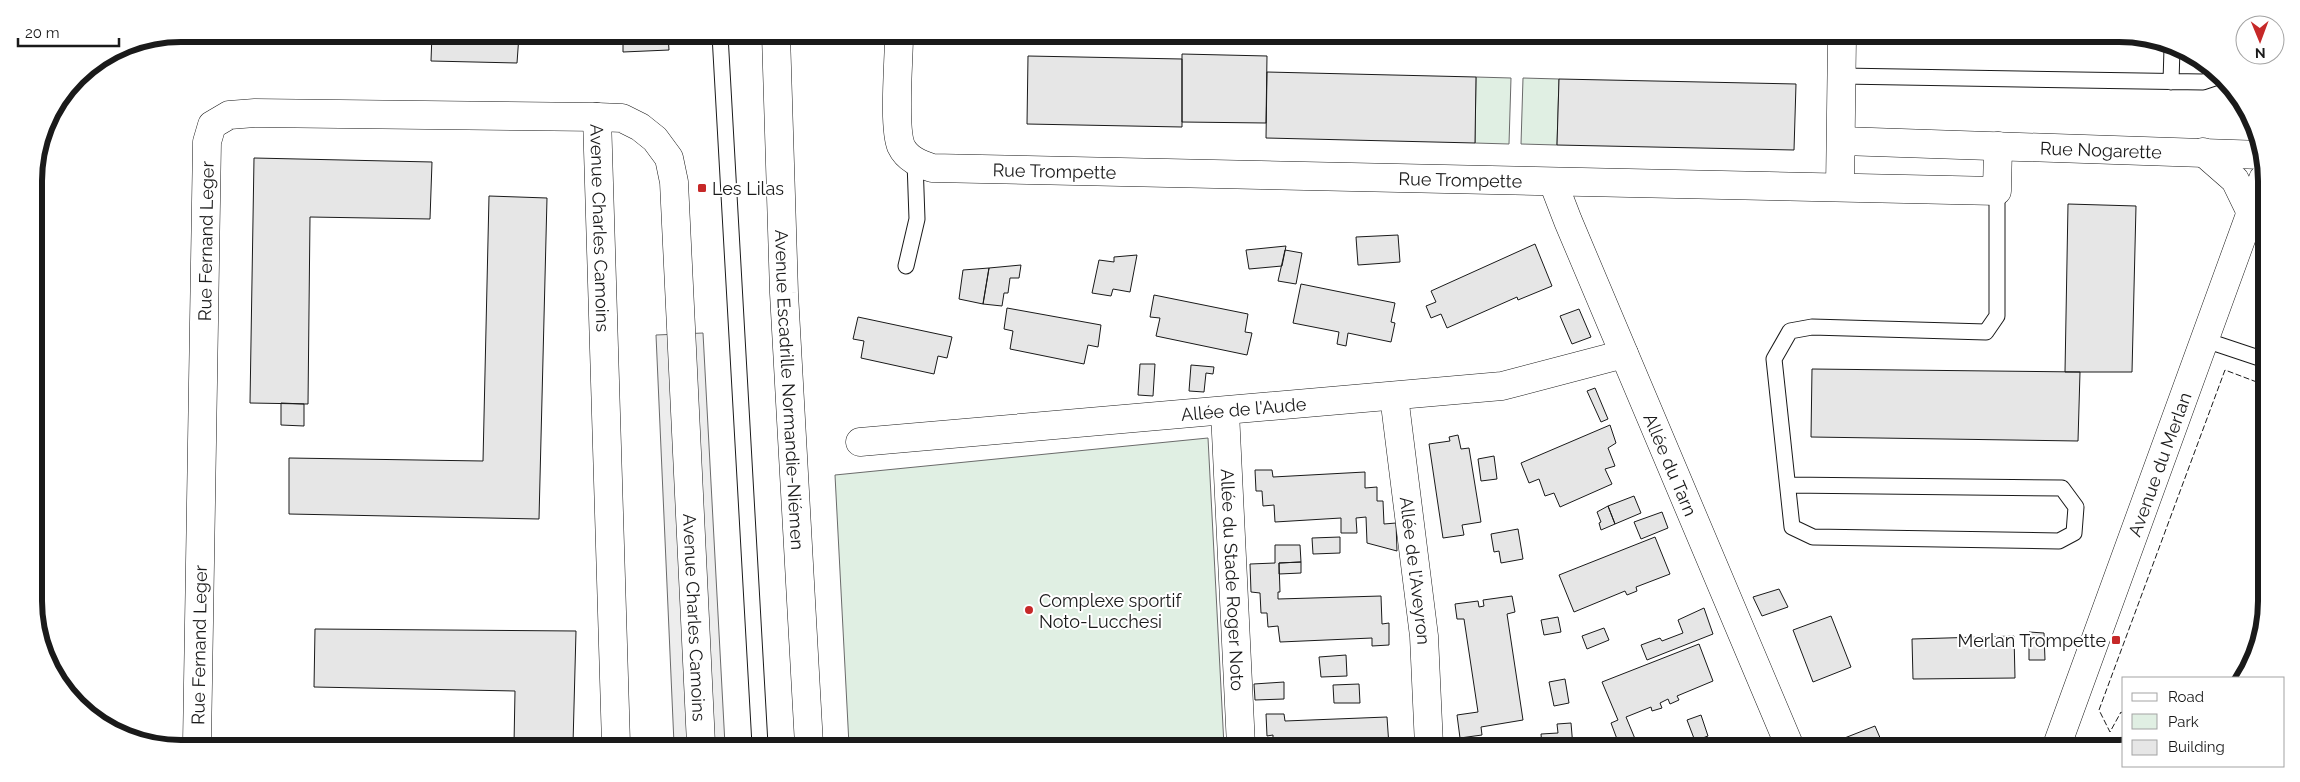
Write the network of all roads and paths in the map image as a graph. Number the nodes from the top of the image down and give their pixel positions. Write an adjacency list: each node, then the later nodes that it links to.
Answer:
1 (720, 42): 35 (lane)
2 (776, 42): 36 (street, Avenue Escadrille Normandie-Niémen)
3 (899, 42): 14 (street)
4 (1842, 42): 6 (street)
5 (2172, 53): 8 (lane)
6 (1842, 76): 8 (lane); 10 (street)
7 (2212, 79): 8 (lane)
8 (2171, 82)
9 (596, 117): 32 (street, Rue Fernand Leger); 33 (street, Avenue Charles Camoins); 34 (street, Avenue Charles Camoins)
10 (1842, 141): 11 (street, Rue Nogarette); 16 (street)
11 (1998, 146): 12 (street, Rue Nogarette); 17 (street)
12 (2203, 152): 13 (street, Rue Nogarette); 19 (street)
13 (2255, 155)
14 (923, 165): 15 (street, Rue Trompette); 20 (lane)
15 (1553, 182): 16 (street, Rue Trompette); 22 (street, Allée du Tarn)
16 (1840, 187): 17 (street)
17 (1997, 191): 27 (lane)
18 (2258, 193): 19 (street, Avenue du Merlan)
19 (2251, 213): 21 (street, Avenue du Merlan)
20 (906, 266)
21 (2205, 340): 23 (lane); 31 (street, Avenue du Merlan)
22 (1624, 354): 24 (street, Allée de l'Aude); 30 (street, Allée du Tarn)
23 (2258, 358)
24 (1394, 396): 25 (street, Allée de l'Aude); 29 (street, Allée de l'Aveyron)
25 (1225, 412): 26 (street, Allée de l'Aude); 28 (street, Allée du Stade Roger Noto)
26 (860, 442)
27 (1788, 485): 27 (lane)
28 (1241, 739)
29 (1429, 739)
30 (1787, 739)
31 (2059, 739)
32 (197, 740)
33 (616, 740)
34 (701, 740)
35 (760, 740)
36 (809, 740)

